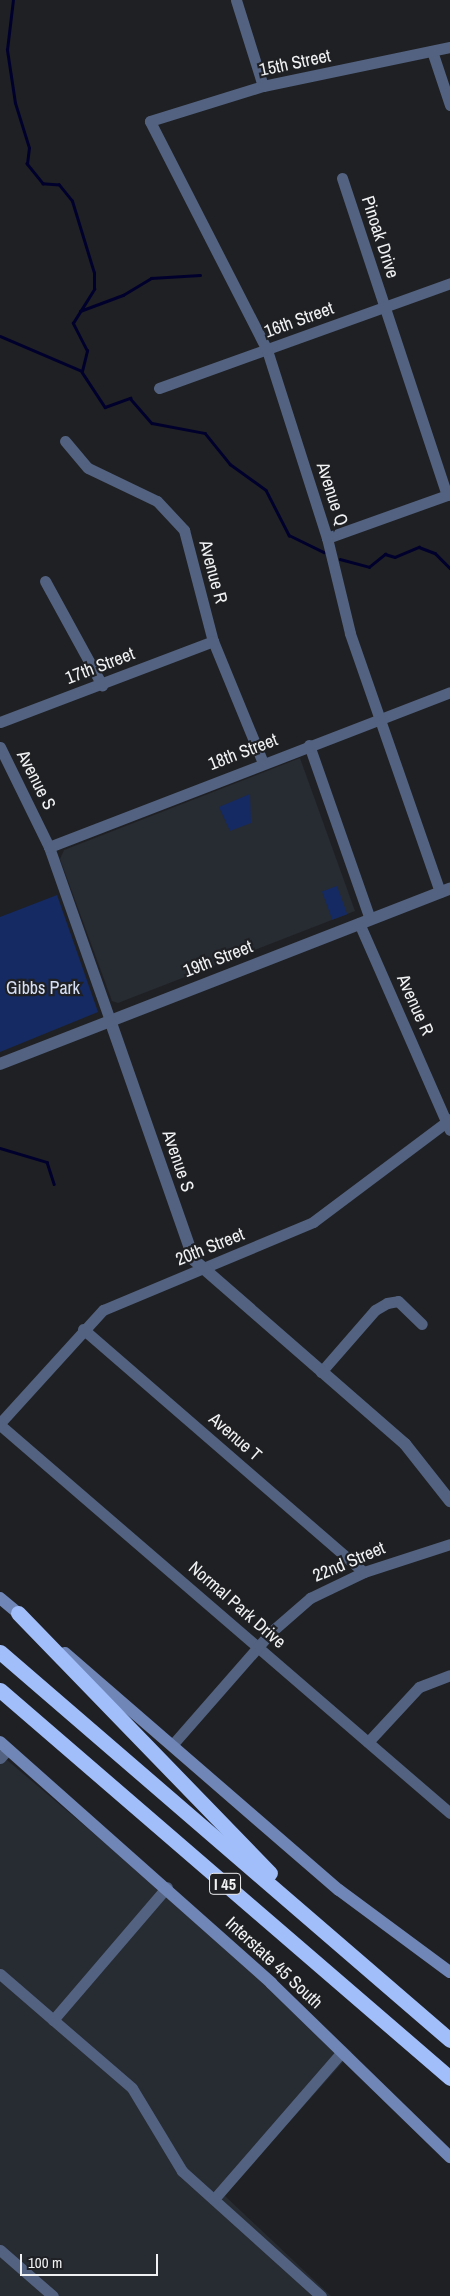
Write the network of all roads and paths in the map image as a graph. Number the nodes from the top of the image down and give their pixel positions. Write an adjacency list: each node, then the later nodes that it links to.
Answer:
1 (236, 0): 4 (street)
2 (450, 47): 3 (street, 15th Street)
3 (432, 51): 4 (street, 15th Street); 5 (street)
4 (263, 86): 6 (street, 15th Street)
5 (450, 105)
6 (150, 121): 10 (street, Avenue Q)
7 (342, 178): 9 (street, Pinoak Drive)
8 (450, 284): 9 (street, 16th Street)
9 (384, 307): 10 (street, 16th Street); 13 (street, Pinoak Drive)
10 (267, 350): 11 (street, 16th Street); 14 (street, Avenue Q)
11 (158, 388)
12 (65, 441): 16 (street, Avenue R)
13 (448, 495): 14 (street)
14 (327, 538): 19 (street, Avenue Q)
15 (45, 581): 17 (street)
16 (213, 641): 17 (street, 17th Street); 23 (street, Avenue R)
17 (102, 685): 20 (street, 17th Street)
18 (450, 692): 19 (street, 18th Street)
19 (379, 717): 21 (street, 18th Street); 25 (street, Avenue Q)
20 (0, 722)
21 (309, 745): 23 (street, 18th Street); 26 (street, Avenue R)
22 (0, 747): 24 (street, Avenue S)
23 (263, 763): 24 (street, 18th Street)
24 (49, 847): 27 (street, Avenue S)
25 (445, 890): 26 (street, 19th Street)
26 (364, 921): 27 (street, 19th Street); 29 (street, Avenue R)
27 (110, 1020): 28 (street, 19th Street); 30 (street, Avenue S)
28 (0, 1064)
29 (449, 1123): 30 (street, 20th Street)
30 (204, 1268): 32 (street, 20th Street); 33 (street, Avenue S)
31 (422, 1324): 33 (street)
32 (83, 1329): 34 (street, 20th Street); 37 (street, Avenue T)
33 (321, 1372): 35 (street, Avenue S)
34 (0, 1424): 40 (street, Normal Park Drive)
35 (450, 1501)
36 (450, 1544): 37 (street, 22nd Street)
37 (364, 1572): 40 (street, 22nd Street)
38 (0, 1598): 39 (main road)
39 (18, 1613): 45 (main road); 49 (highway)
40 (258, 1647): 44 (street, Normal Park Drive); 45 (street, 22nd Street)
41 (0, 1652): 49 (highway, I 45)
42 (450, 1675): 44 (street)
43 (0, 1690): 55 (highway, I 45)
44 (368, 1742): 47 (street, Normal Park Drive)
45 (173, 1744): 50 (main road)
46 (3, 1749): 48 (main road, Interstate 45 South)
47 (450, 1813)
48 (168, 1887): 52 (street); 54 (main road, Interstate 45 South)
49 (338, 1942): 53 (highway, I 45)
50 (450, 1972)
51 (0, 1974): 52 (street)
52 (53, 2020): 57 (street)
53 (450, 2040)
54 (342, 2052): 56 (main road, Interstate 45 South); 57 (street)
55 (450, 2078)
56 (447, 2154)
57 (214, 2199): 60 (street)
58 (0, 2250): 59 (street)
59 (53, 2296)
60 (321, 2296)

